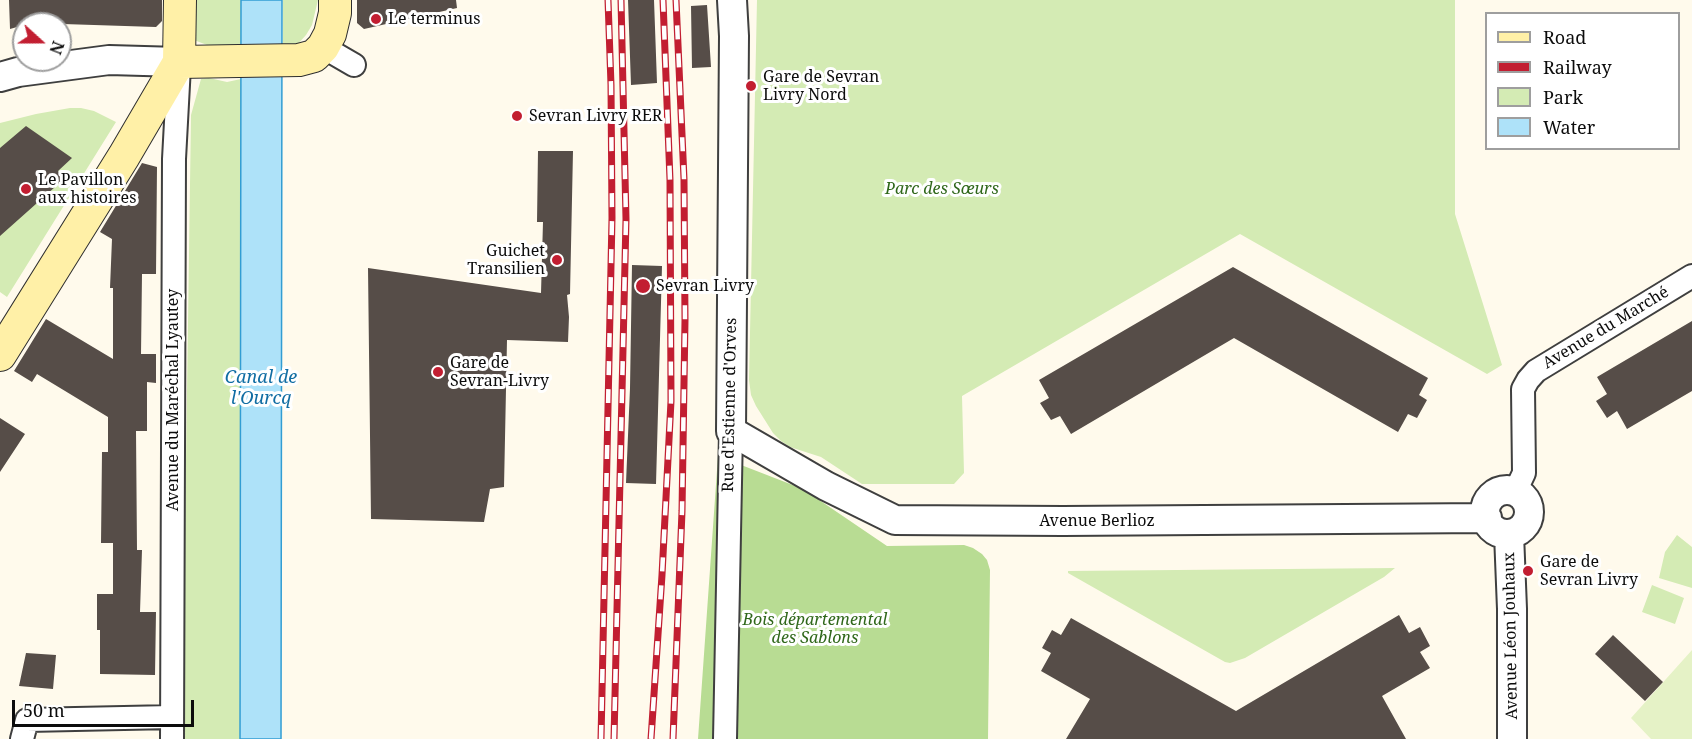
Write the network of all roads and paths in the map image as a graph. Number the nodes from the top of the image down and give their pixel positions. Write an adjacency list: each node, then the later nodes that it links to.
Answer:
1 (180, 0): 5 (main road)
2 (335, 0): 4 (main road)
3 (732, 0): 10 (street, Rue d'Estienne d'Orves)
4 (311, 53): 5 (main road); 6 (street)
5 (179, 62): 7 (street); 9 (main road); 13 (street, Avenue du Maréchal Lyautey)
6 (354, 65)
7 (0, 77)
8 (1692, 276): 11 (street, Avenue du Marché)
9 (0, 355)
10 (731, 431): 12 (street, Avenue Berlioz); 15 (street, Rue d'Estienne d'Orves)
11 (1515, 492): 12 (street)
12 (1498, 526): 16 (street, Avenue Léon Jouhaux)
13 (172, 728): 14 (street)
14 (22, 739)
15 (725, 739)
16 (1512, 739)

